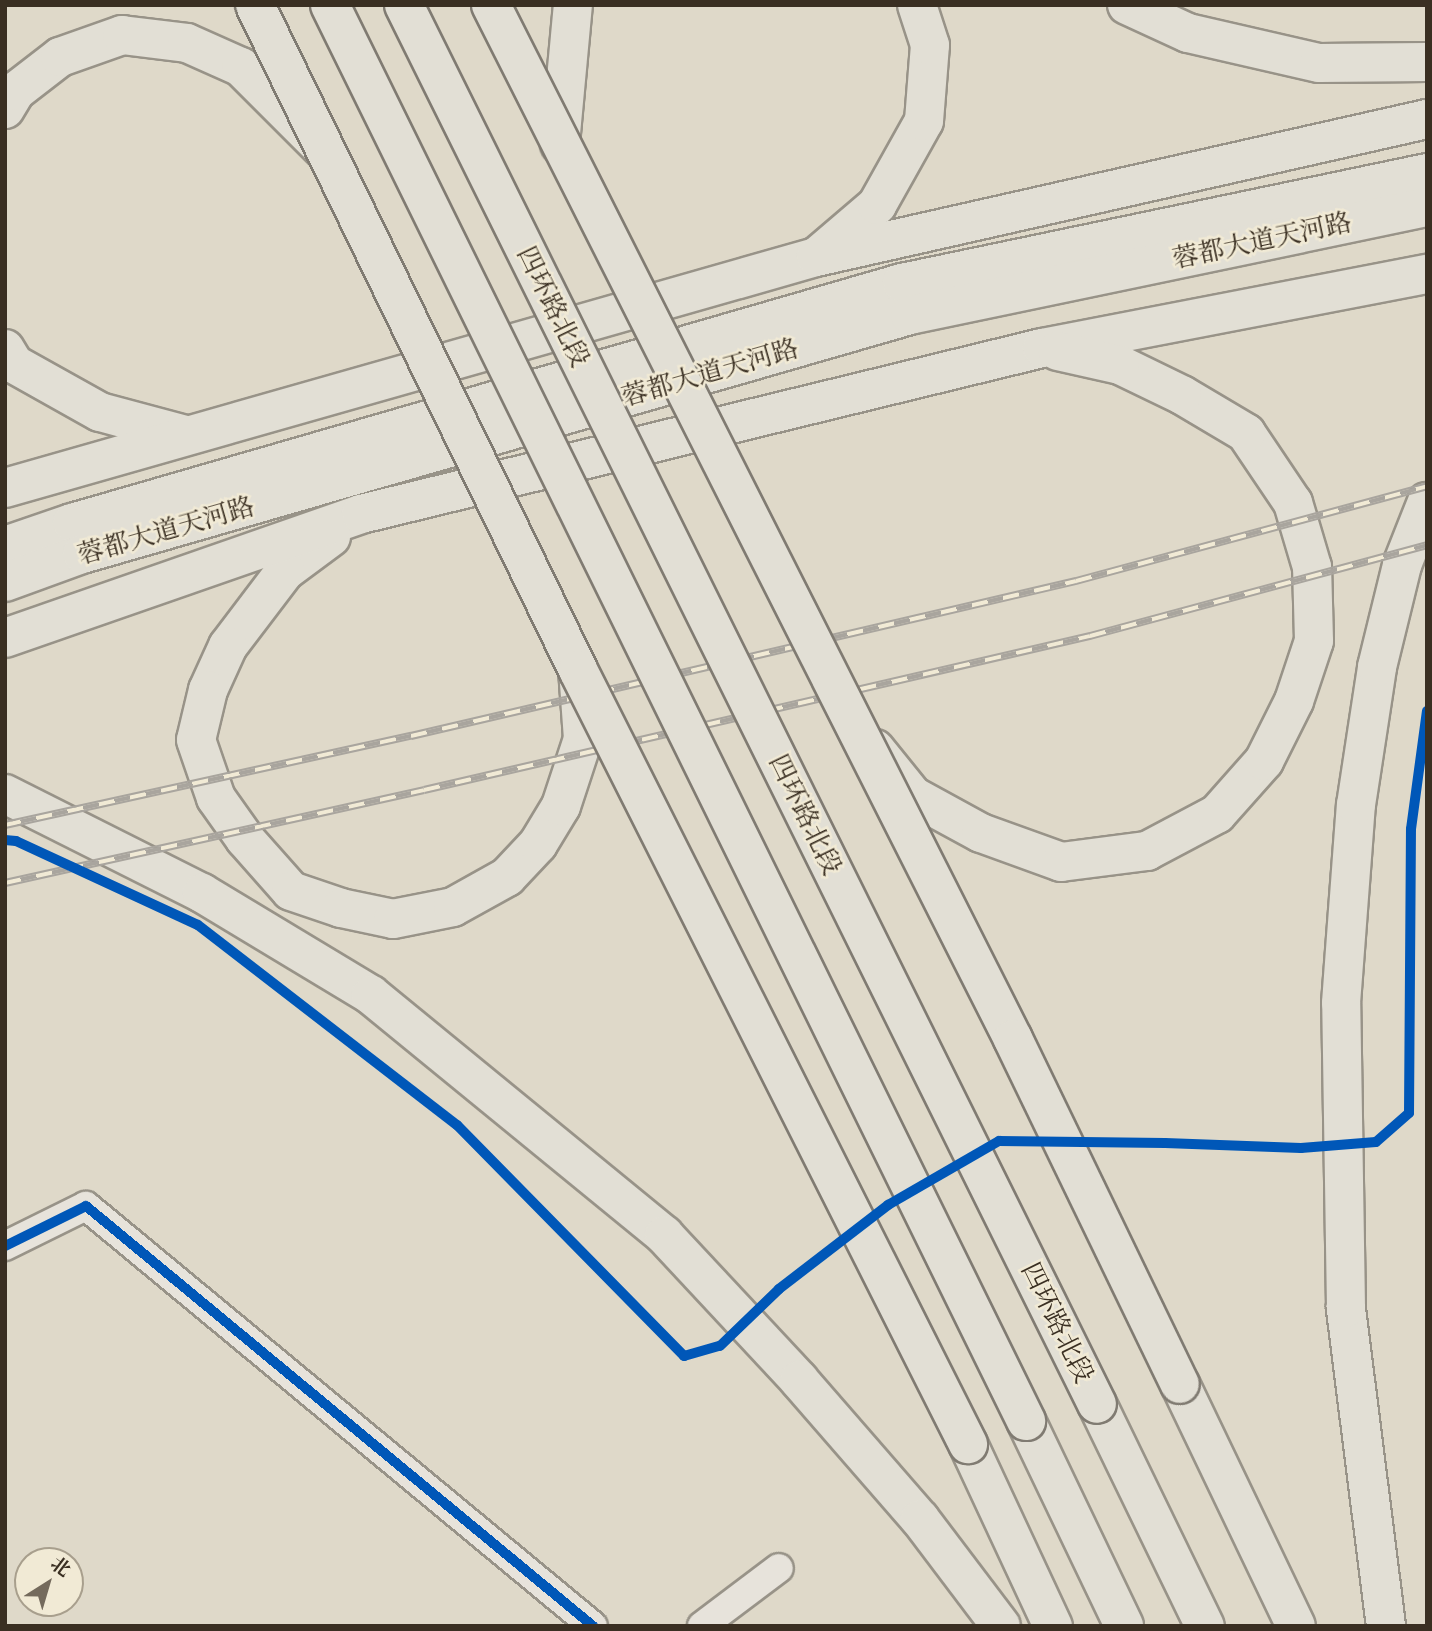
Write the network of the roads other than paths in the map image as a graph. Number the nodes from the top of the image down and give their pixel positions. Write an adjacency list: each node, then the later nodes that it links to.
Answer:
1 (255, 5): 12 (main road, bridge)
2 (330, 5): 35 (main road, bridge)
3 (404, 5): 36 (main road, 四环路北段, bridge)
4 (491, 5): 11 (main road, bridge)
5 (573, 5): 11 (main road)
6 (917, 5): 15 (main road)
7 (1127, 5): 8 (main road)
8 (1427, 62)
9 (5, 109): 12 (main road)
10 (1427, 118): 15 (main road)
11 (560, 144): 27 (main road, bridge)
12 (324, 150): 26 (main road, bridge)
13 (1427, 173): 23 (main road, 蓉都大道天河路)
14 (1427, 207): 24 (main road, 蓉都大道天河路)
15 (816, 257): 19 (main road)
16 (1427, 274): 17 (main road)
17 (1042, 348): 22 (main road); 27 (main road, bridge)
18 (5, 349): 19 (main road)
19 (185, 435): 20 (main road)
20 (5, 488)
21 (1427, 502): 38 (main road)
22 (361, 514): 25 (main road); 26 (main road)
23 (5, 546)
24 (5, 582)
25 (5, 638)
26 (578, 670): 34 (main road, bridge)
27 (849, 717): 37 (main road, bridge)
28 (5, 794): 33 (main road)
29 (5, 1246): 31 (street)
30 (779, 1568): 32 (street)
31 (593, 1626)
32 (702, 1626)
33 (1001, 1626)
34 (1053, 1626)
35 (1124, 1626)
36 (1205, 1626)
37 (1296, 1626)
38 (1386, 1626)

